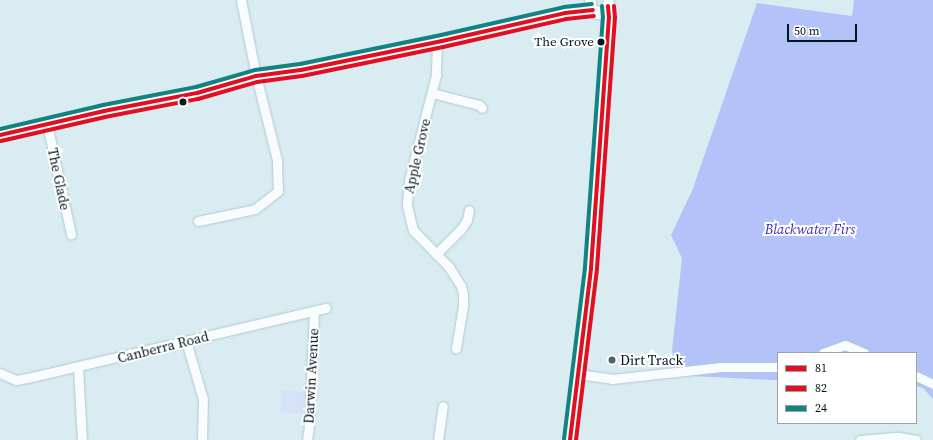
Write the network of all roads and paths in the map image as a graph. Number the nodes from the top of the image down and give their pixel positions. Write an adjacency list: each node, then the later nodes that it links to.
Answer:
1 (240, 0): 6 (street)
2 (608, 3): 3 (main road); 4 (main road)
3 (592, 6): 4 (main road); 5 (street)
4 (607, 40): 24 (main road)
5 (437, 42): 6 (street); 7 (street, Apple Grove)
6 (256, 76): 9 (street); 12 (street)
7 (432, 94): 8 (street); 14 (street, Apple Grove)
8 (482, 108)
9 (47, 124): 10 (street); 13 (street, The Glade)
10 (0, 135)
11 (469, 210): 14 (street)
12 (198, 221)
13 (71, 234)
14 (436, 254): 18 (street, Apple Grove)
15 (326, 308): 16 (street, Canberra Road)
16 (314, 311): 17 (street, Canberra Road); 30 (street, Darwin Avenue)
17 (186, 341): 21 (street, Canberra Road); 29 (street)
18 (456, 348)
19 (826, 352): 20 (street)
20 (862, 352)
21 (78, 367): 23 (street, Canberra Road); 28 (street)
22 (777, 367): 24 (street)
23 (1, 372)
24 (578, 374): 32 (main road)
25 (917, 376): 26 (street)
26 (933, 384)
27 (443, 406): 31 (street)
28 (82, 440)
29 (202, 440)
30 (307, 440)
31 (438, 440)
32 (570, 440)
33 (860, 440): 34 (street)
34 (916, 440)

